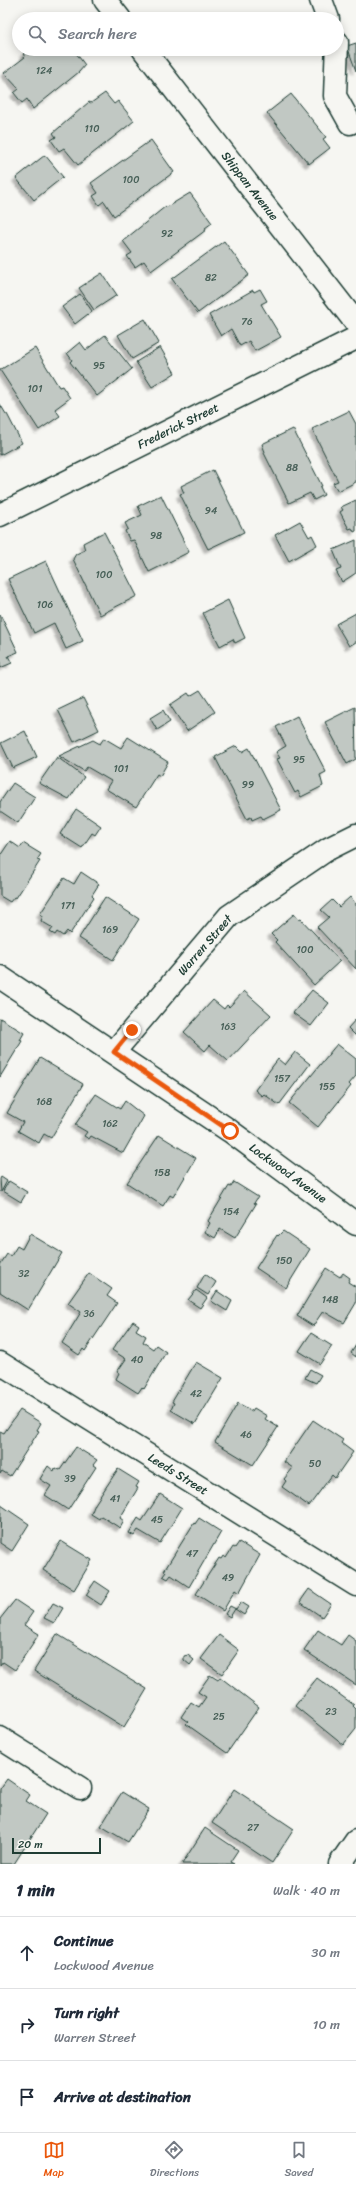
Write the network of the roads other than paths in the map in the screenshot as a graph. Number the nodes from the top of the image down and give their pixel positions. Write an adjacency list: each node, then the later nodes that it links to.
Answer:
1 (105, 0): 3 (street)
2 (321, 0): 4 (street)
3 (114, 12)
4 (325, 12)
5 (148, 56): 8 (street, Shippan Avenue)
6 (336, 56): 7 (street)
7 (354, 126)
8 (356, 323)
9 (356, 338): 10 (street, Frederick Street)
10 (0, 515)
11 (356, 835): 13 (street, Warren Street)
12 (0, 977): 13 (street, Lockwood Avenue)
13 (114, 1052): 14 (street, Lockwood Avenue)
14 (356, 1224)
15 (0, 1363): 16 (street, Leeds Street)
16 (356, 1585)
17 (0, 1738): 18 (street)
18 (80, 1788)
19 (356, 1840): 20 (street)
20 (340, 1864)

